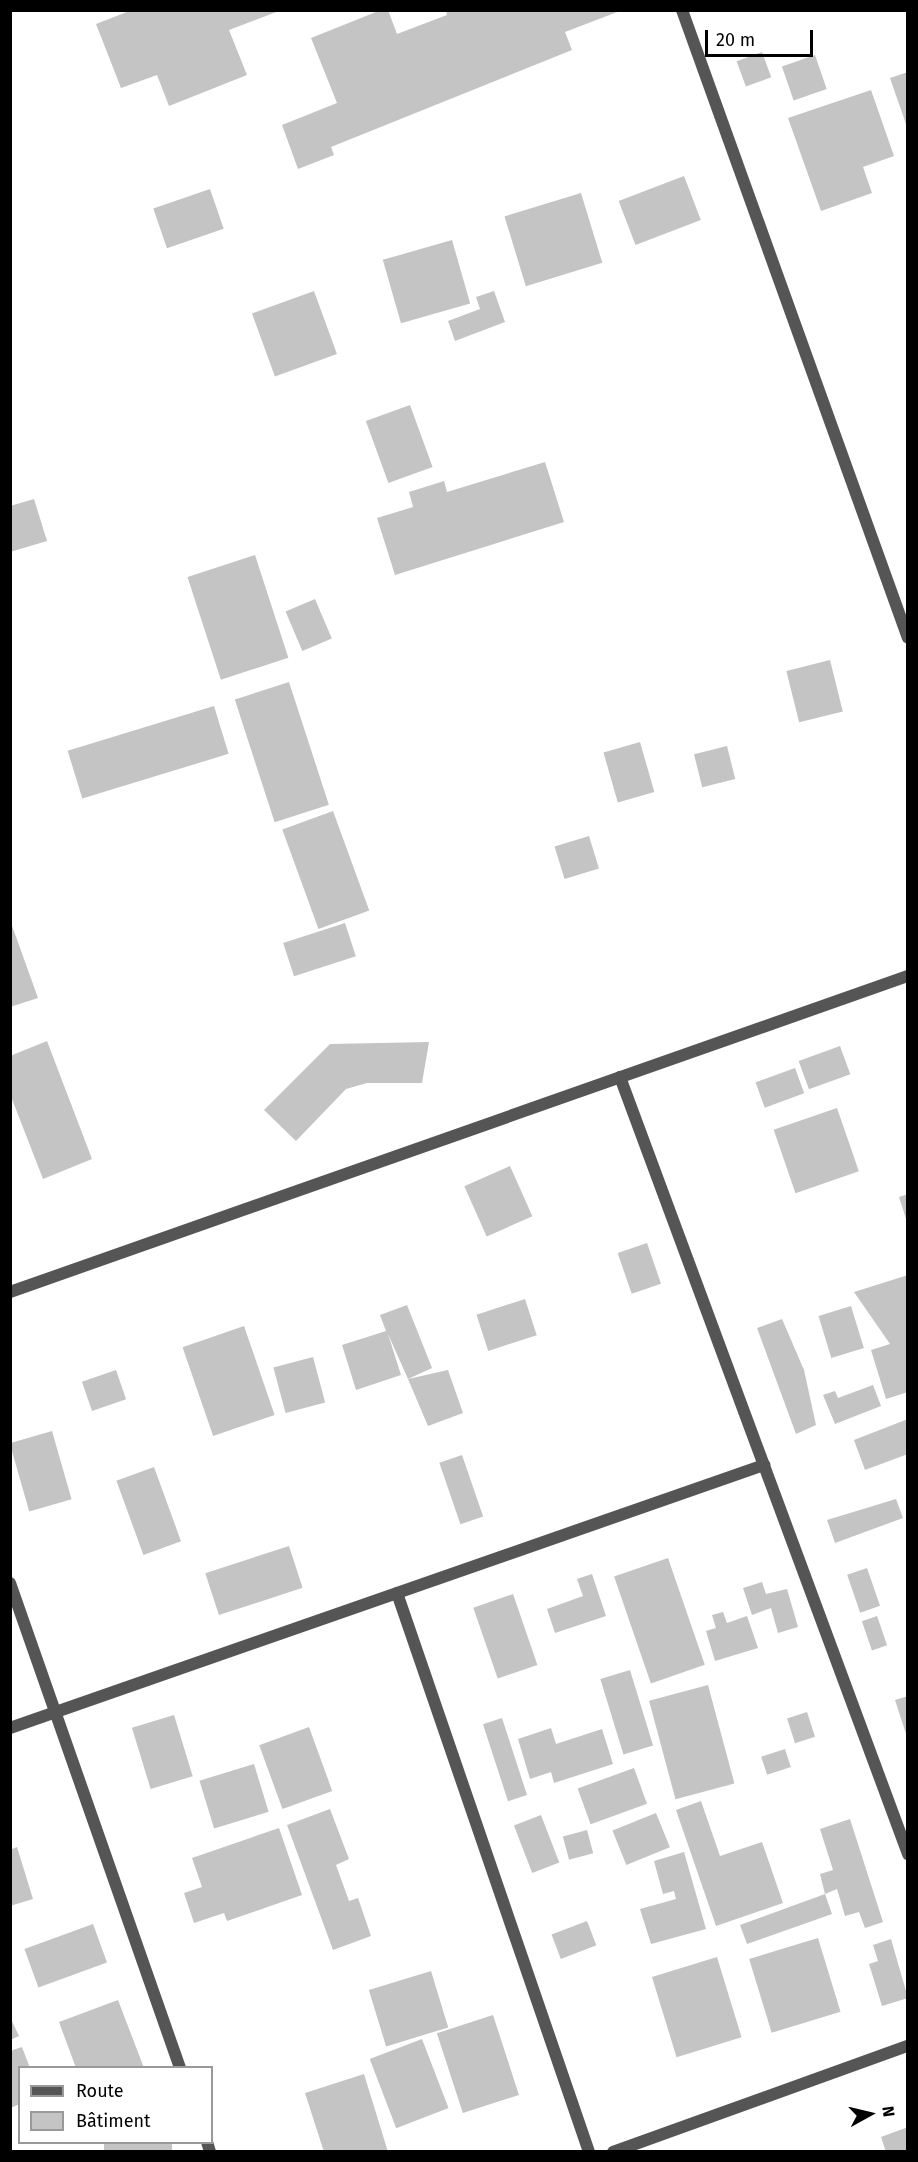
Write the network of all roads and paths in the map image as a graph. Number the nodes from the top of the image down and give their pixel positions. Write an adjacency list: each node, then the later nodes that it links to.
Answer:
1 (682, 10): 2 (street)
2 (908, 638)
3 (908, 976): 4 (street)
4 (621, 1077): 5 (street); 6 (street)
5 (10, 1292)
6 (764, 1465): 8 (street); 11 (street)
7 (10, 1583): 9 (street)
8 (397, 1593): 9 (street); 14 (street)
9 (56, 1712): 10 (street); 13 (street)
10 (10, 1728)
11 (908, 1854)
12 (908, 2046): 15 (street)
13 (180, 2066)
14 (589, 2151)
15 (613, 2151)

